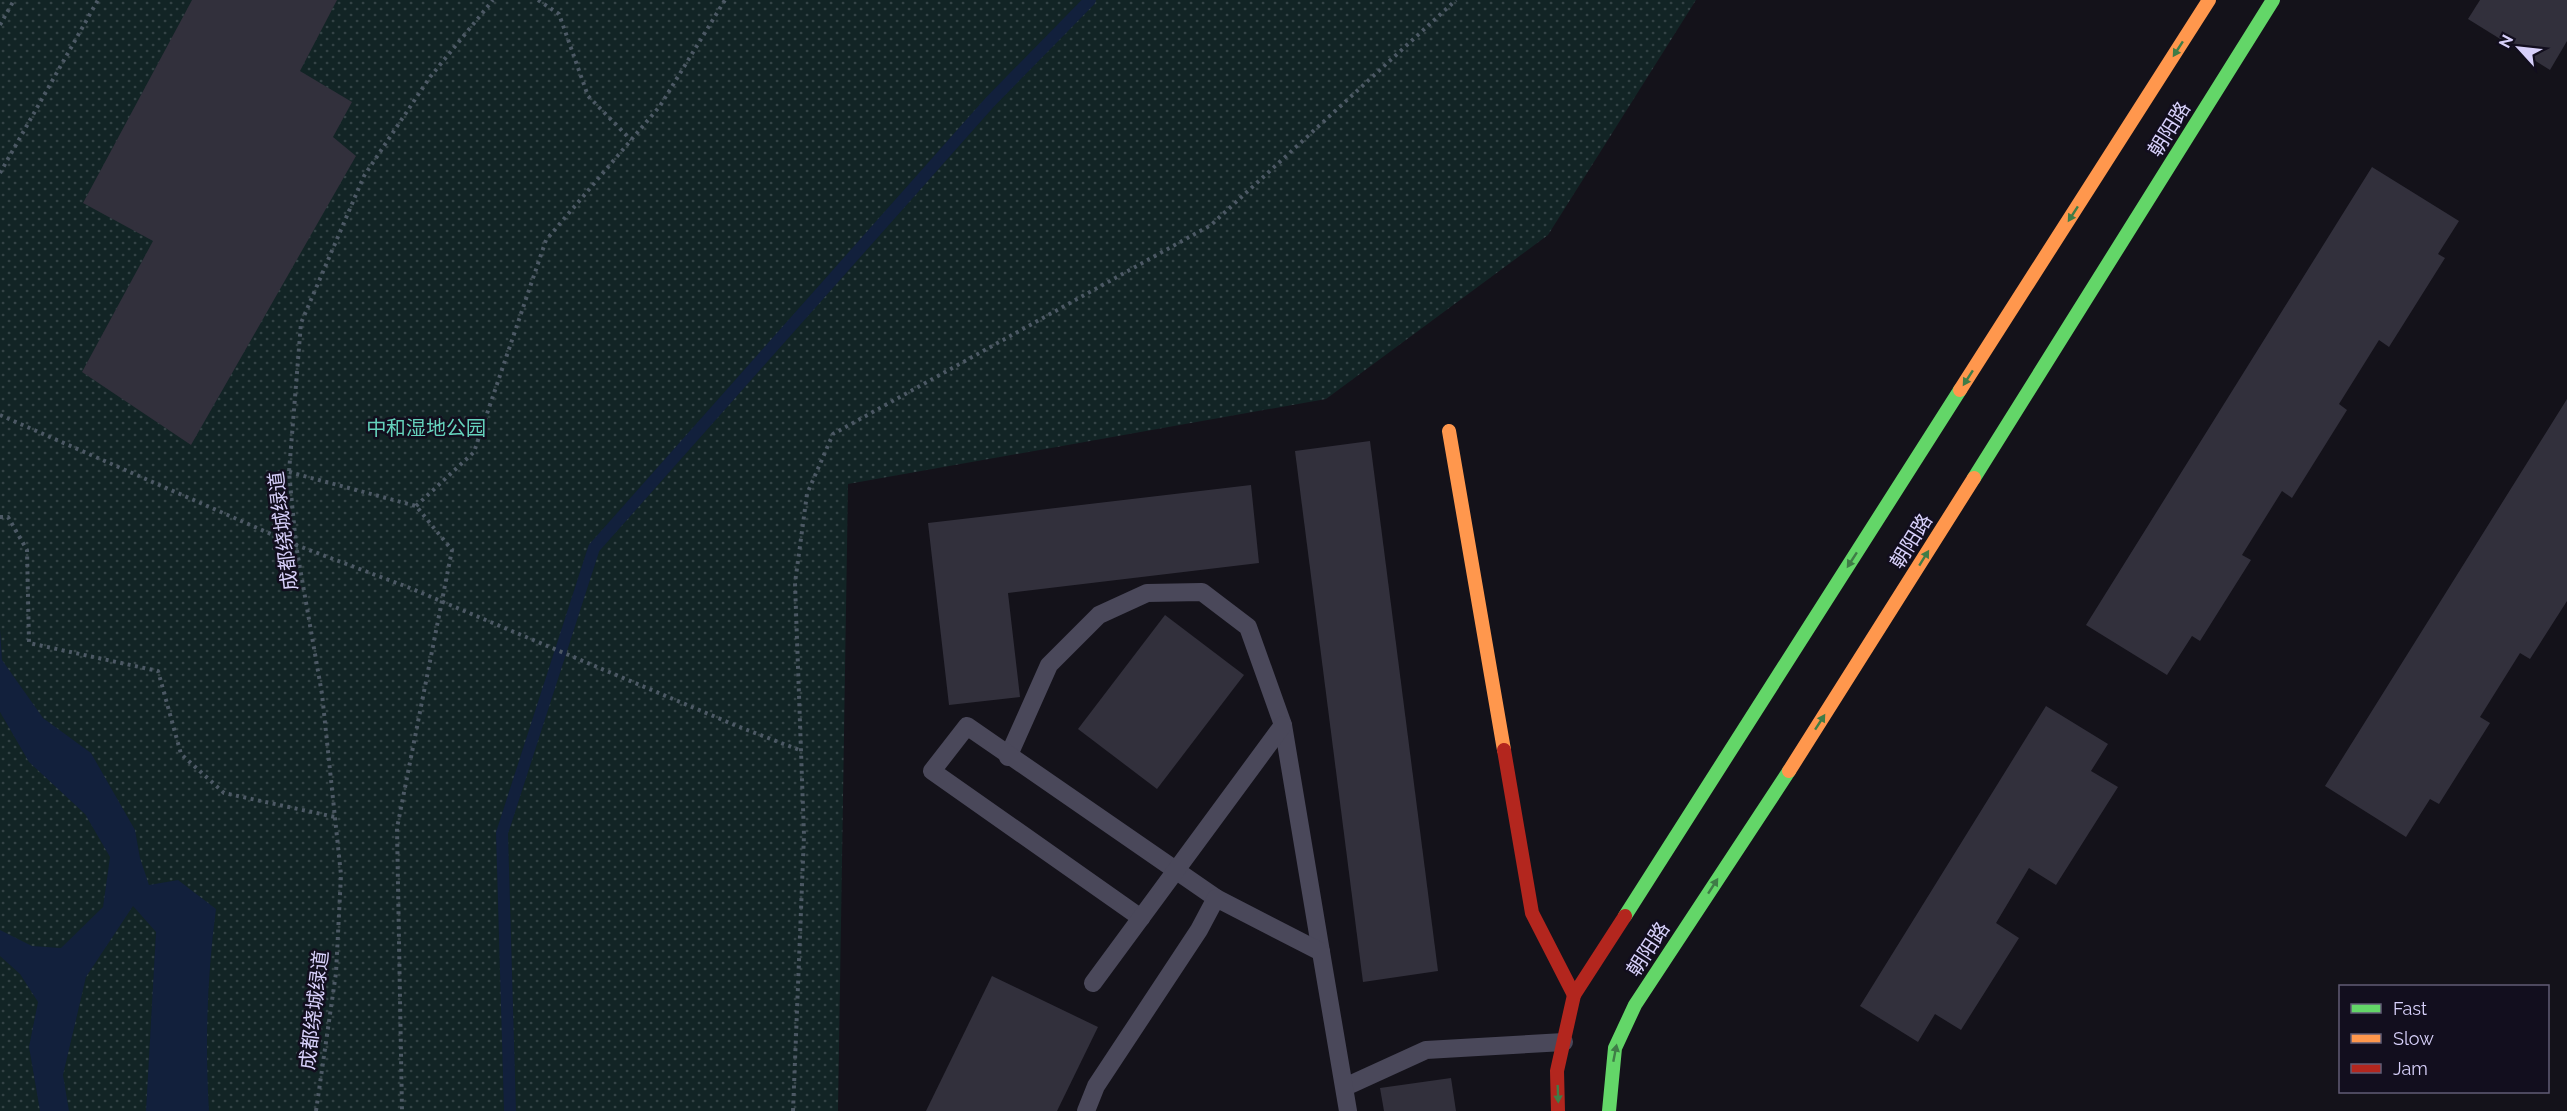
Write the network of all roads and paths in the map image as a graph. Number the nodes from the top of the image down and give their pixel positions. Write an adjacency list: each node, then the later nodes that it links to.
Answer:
1 (14, 0): 9 (path)
2 (98, 0): 11 (path)
3 (494, 0): 14 (path, 成都绕城绿道)
4 (538, 0): 10 (path)
5 (725, 0): 10 (path)
6 (1456, 0): 19 (path)
7 (2209, 0): 27 (main road, one-way to 27)
8 (2273, 0): 36 (main road, 朝阳路, one-way to 8)
9 (0, 25)
10 (632, 140): 15 (path)
11 (0, 173)
12 (0, 415): 17 (path)
13 (1449, 431): 27 (main road)
14 (289, 472): 15 (path); 17 (path, 成都绕城绿道)
15 (416, 506): 31 (path)
16 (0, 517): 21 (path)
17 (296, 545): 19 (path); 21 (path, 成都绕城绿道)
18 (1283, 725): 20 (lane); 22 (lane); 25 (lane)
19 (802, 751): 32 (path)
20 (1008, 757): 22 (lane); 24 (lane)
21 (335, 817): 30 (path, 成都绕城绿道)
22 (1175, 872): 23 (lane); 24 (lane)
23 (1216, 898): 25 (lane); 33 (lane)
24 (1141, 918): 26 (lane)
25 (1321, 952): 29 (lane)
26 (1093, 983)
27 (1574, 995): 28 (main road)
28 (1564, 1042): 29 (lane); 35 (main road, one-way to 35)
29 (1345, 1087): 34 (lane)
30 (316, 1111)
31 (402, 1111)
32 (793, 1111)
33 (1086, 1111)
34 (1348, 1111)
35 (1558, 1111)
36 (1609, 1111)

